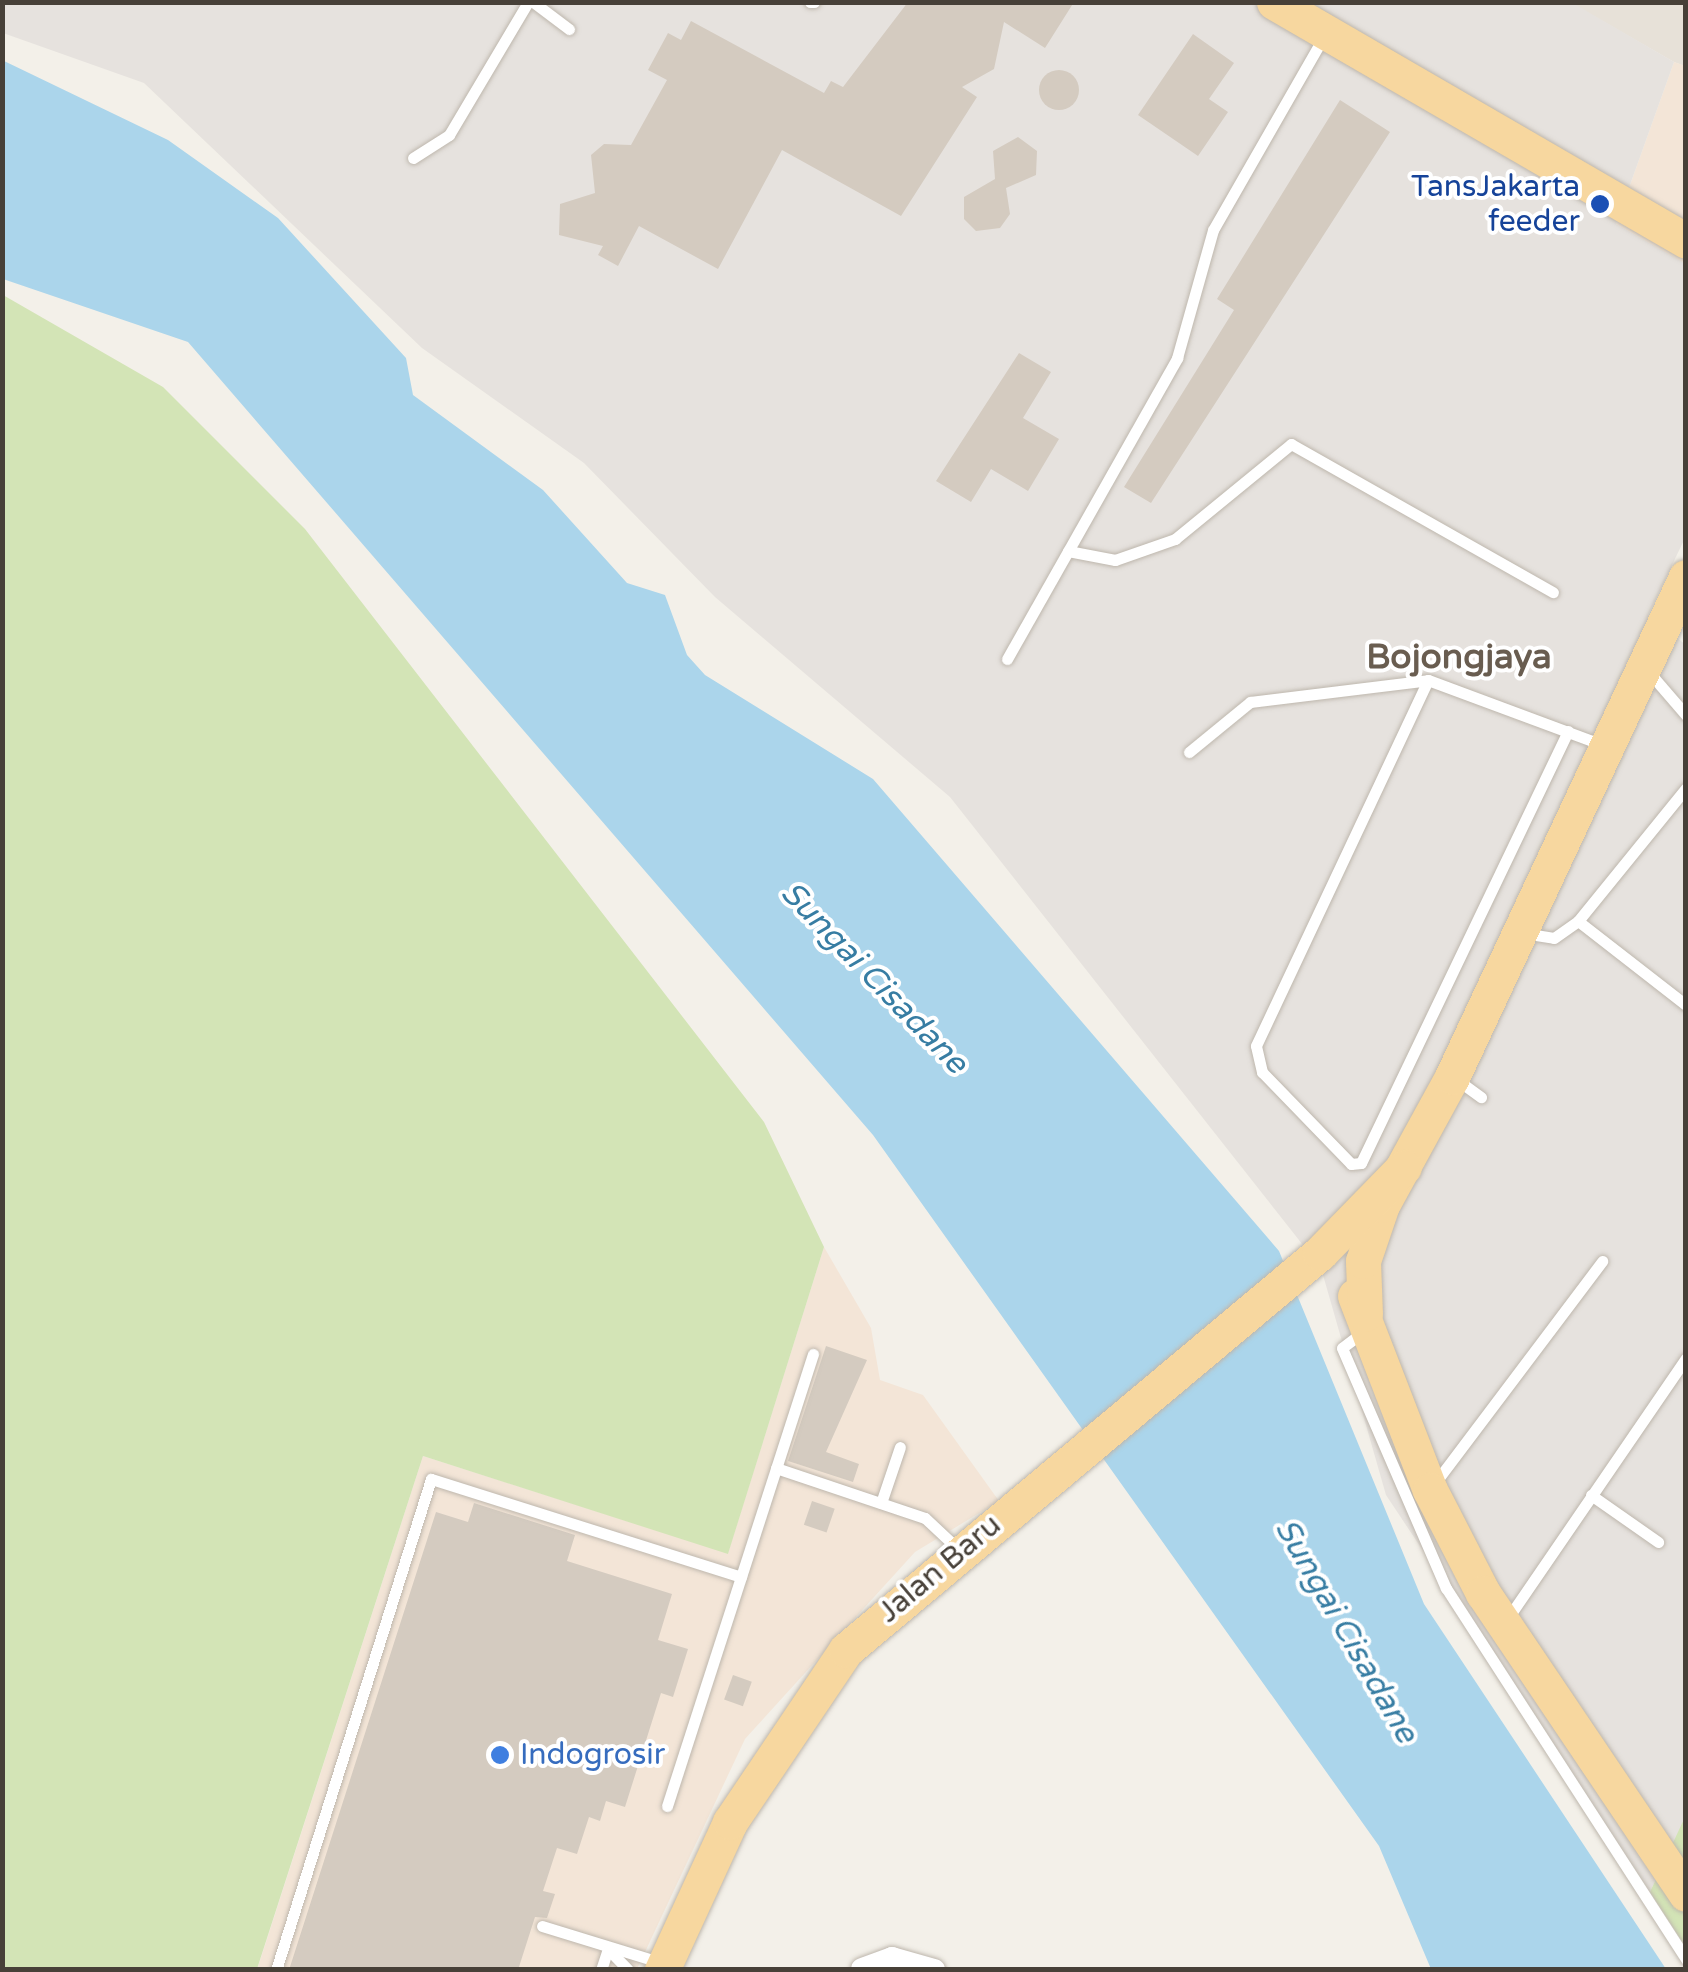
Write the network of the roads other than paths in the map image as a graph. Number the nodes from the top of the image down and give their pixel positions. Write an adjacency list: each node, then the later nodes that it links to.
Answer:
1 (531, 2): 3 (lane); 5 (lane)
2 (1274, 2): 4 (main road)
3 (570, 29)
4 (1326, 32): 6 (main road); 7 (lane)
5 (413, 158)
6 (1686, 241)
7 (1068, 551): 9 (lane); 10 (lane)
8 (1686, 576): 11 (main road)
9 (1554, 592)
10 (1007, 659)
11 (1640, 666): 13 (lane); 15 (main road)
12 (1428, 680): 14 (lane); 14 (lane); 16 (lane)
13 (1686, 715)
14 (1568, 730): 15 (lane)
15 (1602, 745): 19 (main road)
16 (1189, 752)
17 (1686, 788): 18 (lane)
18 (1578, 921): 19 (lane); 20 (lane)
19 (1519, 932): 21 (main road)
20 (1686, 1005)
21 (1404, 1168): 22 (main road, Jalan Baru); 24 (main road)
22 (1315, 1257): 24 (main road); 33 (main road, Jalan Baru)
23 (1602, 1260): 29 (lane)
24 (1369, 1322): 29 (main road); 40 (lane)
25 (813, 1354): 28 (lane)
26 (1686, 1358): 30 (lane)
27 (900, 1447): 31 (lane)
28 (776, 1468): 31 (lane); 34 (lane)
29 (1430, 1490): 35 (main road)
30 (1591, 1495): 32 (lane); 35 (lane)
31 (881, 1503): 33 (lane)
32 (1658, 1542)
33 (958, 1549): 41 (main road, Jalan Baru)
34 (741, 1578): 36 (lane); 43 (lane)
35 (1502, 1626): 37 (main road)
36 (668, 1806)
37 (1686, 1894)
38 (542, 1926): 39 (lane)
39 (608, 1949): 41 (lane); 44 (lane); 45 (lane)
40 (1686, 1959)
41 (664, 1966)
42 (862, 1969): 46 (street)
43 (276, 1970)
44 (601, 1970)
45 (628, 1970)
46 (934, 1970)

